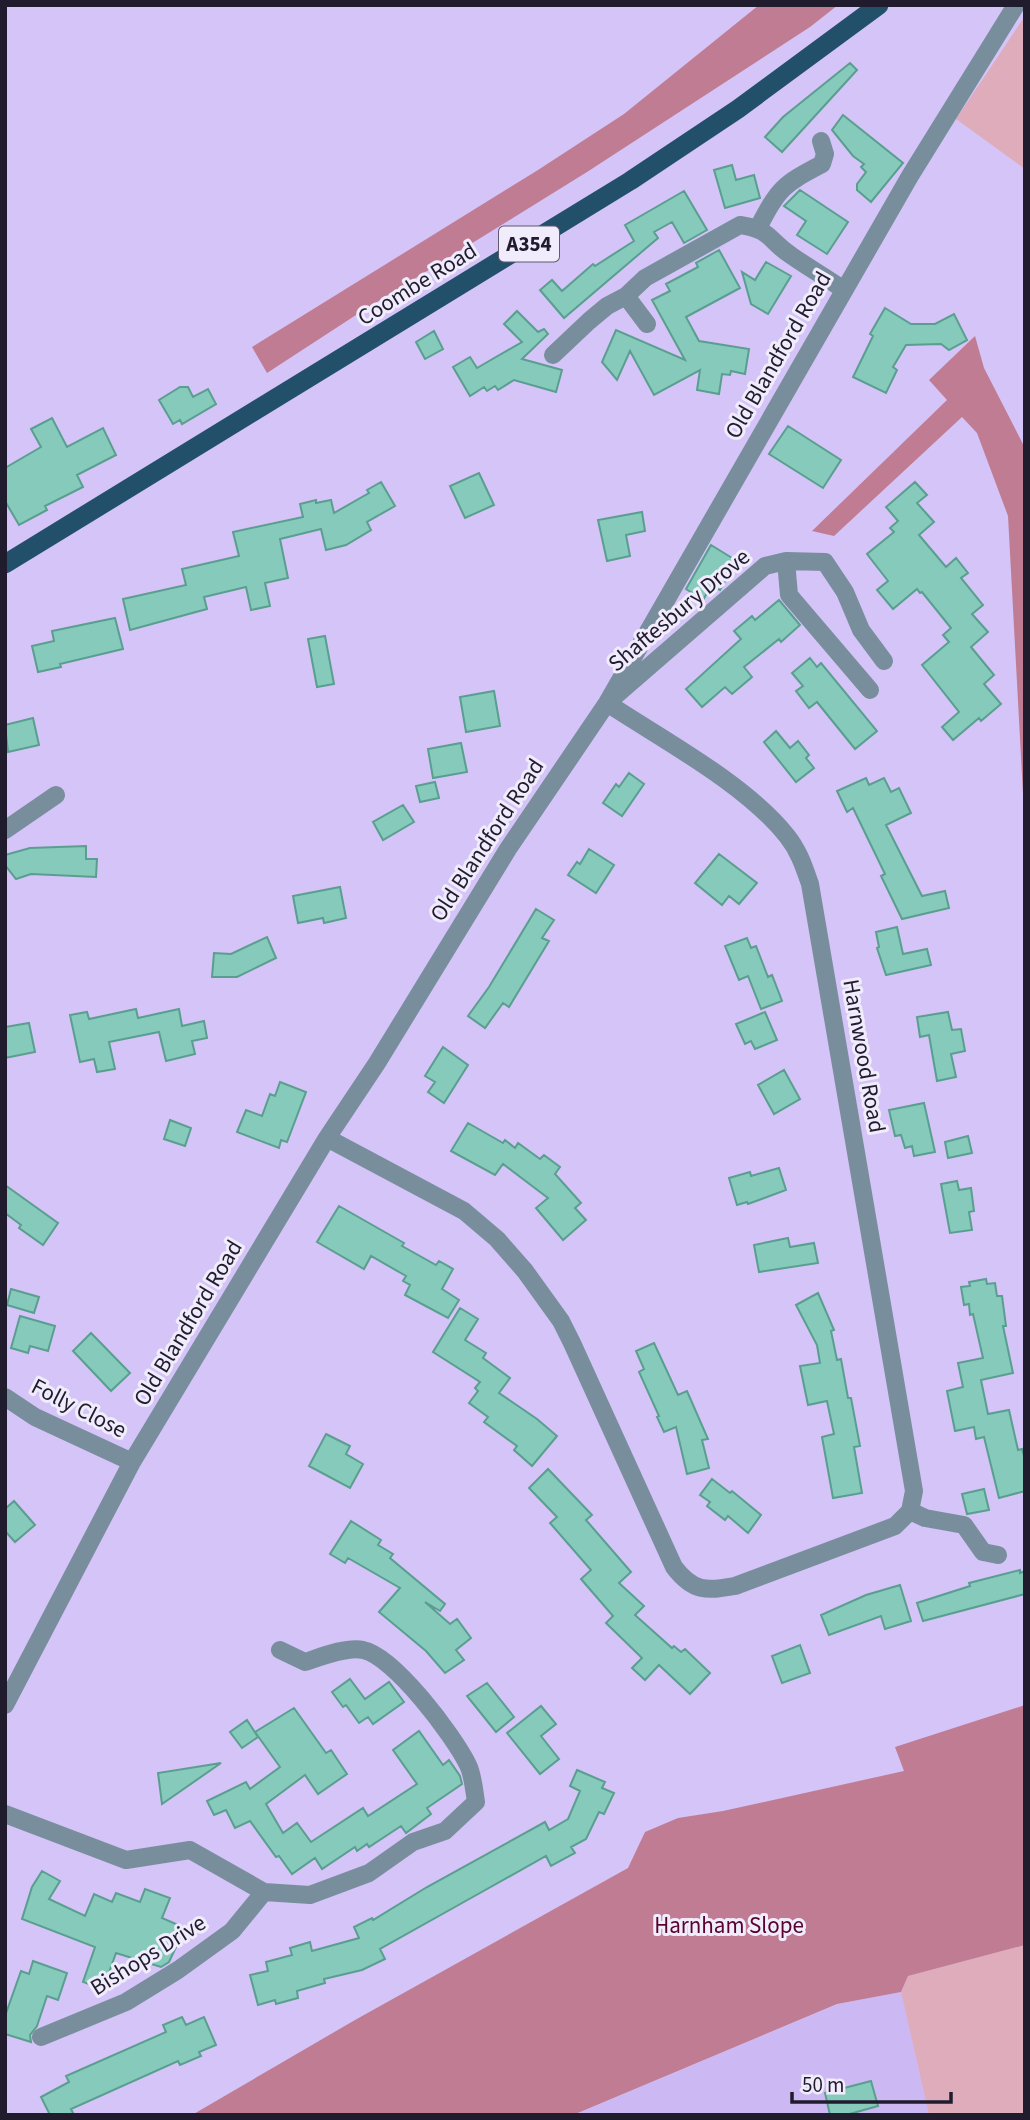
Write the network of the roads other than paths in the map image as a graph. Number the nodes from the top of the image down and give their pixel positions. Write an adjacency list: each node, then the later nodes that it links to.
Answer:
1 (879, 5): 10 (highway, Coombe Road / A354)
2 (1016, 5): 5 (street, Old Blandford Road)
3 (821, 141): 4 (street)
4 (758, 228): 5 (street); 6 (street)
5 (844, 290): 13 (street, Old Blandford Road)
6 (626, 296): 7 (street); 8 (street)
7 (647, 324)
8 (554, 355)
9 (786, 561): 11 (street, Shaftesbury Drove); 12 (street, Shaftesbury Drove); 13 (street, Shaftesbury Drove)
10 (5, 564)
11 (884, 661)
12 (870, 690)
13 (607, 703): 16 (street, Old Blandford Road); 19 (street, Harnwood Road)
14 (56, 795): 15 (street)
15 (5, 830)
16 (327, 1138): 18 (street, Old Blandford Road); 19 (street)
17 (5, 1397): 18 (street, Folly Close)
18 (132, 1462): 22 (street, Old Blandford Road)
19 (910, 1511): 20 (street)
20 (998, 1555)
21 (281, 1650): 24 (street)
22 (5, 1705)
23 (5, 1814): 24 (street)
24 (264, 1892): 25 (street, Bishops Drive)
25 (41, 2037)

